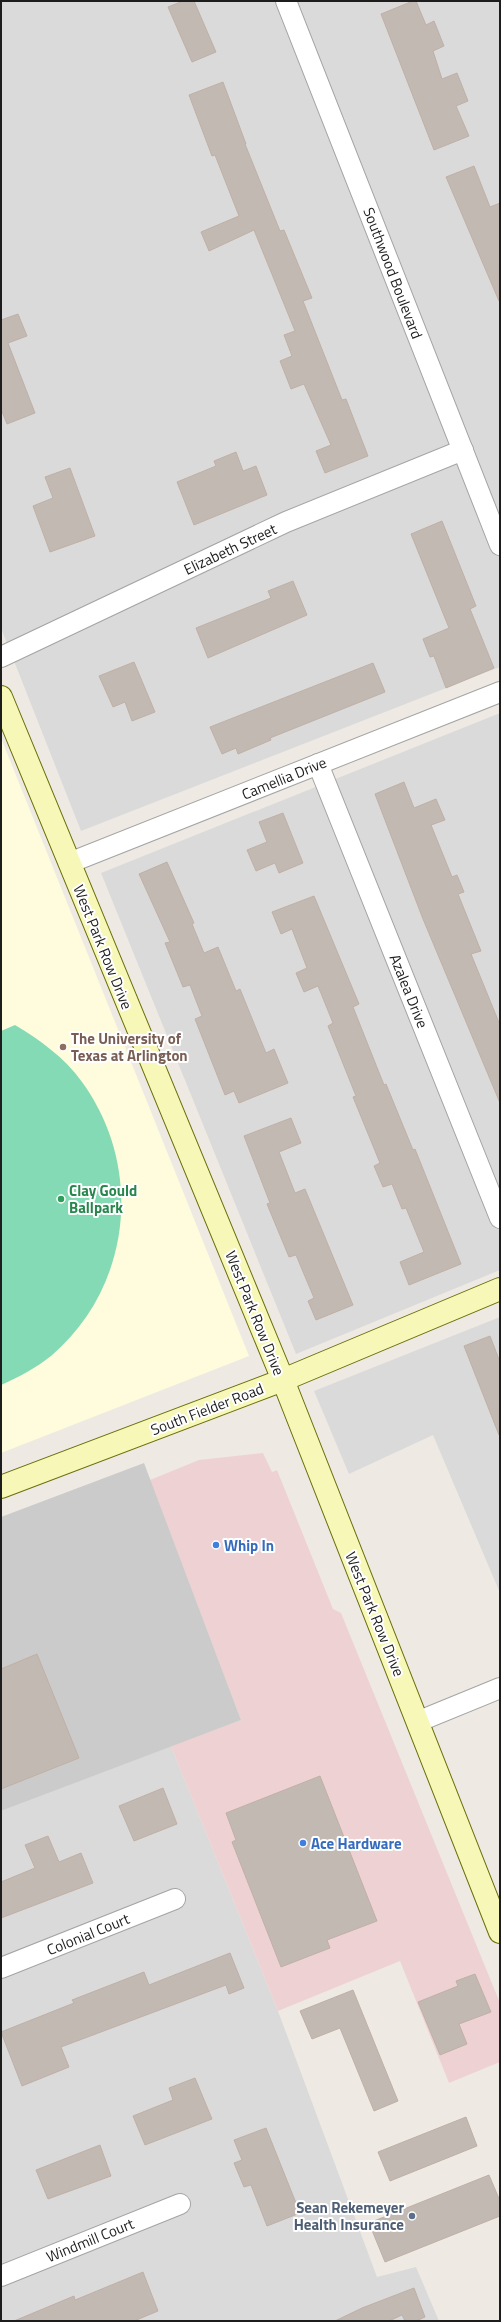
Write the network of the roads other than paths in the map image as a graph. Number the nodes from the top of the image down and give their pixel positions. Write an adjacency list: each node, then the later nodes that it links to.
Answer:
1 (286, 1): 2 (street, Southwood Boulevard)
2 (463, 450): 3 (street, Southwood Boulevard); 4 (street, Elizabeth Street)
3 (500, 545)
4 (1, 657)
5 (500, 692): 7 (street, Camellia Drive)
6 (1, 697): 8 (main road, West Park Row Drive)
7 (318, 764): 8 (street, Camellia Drive); 9 (street, Azalea Drive)
8 (69, 863): 11 (main road, West Park Row Drive)
9 (500, 1218)
10 (500, 1289): 11 (main road, South Fielder Road)
11 (282, 1380): 12 (main road, South Fielder Road); 14 (main road, West Park Row Drive)
12 (1, 1487)
13 (500, 1688): 14 (street)
14 (417, 1722): 16 (main road, West Park Row Drive)
15 (175, 1899): 17 (street, Colonial Court)
16 (500, 1932)
17 (1, 1968)
18 (180, 2204): 19 (street, Windmill Court)
19 (1, 2276)

